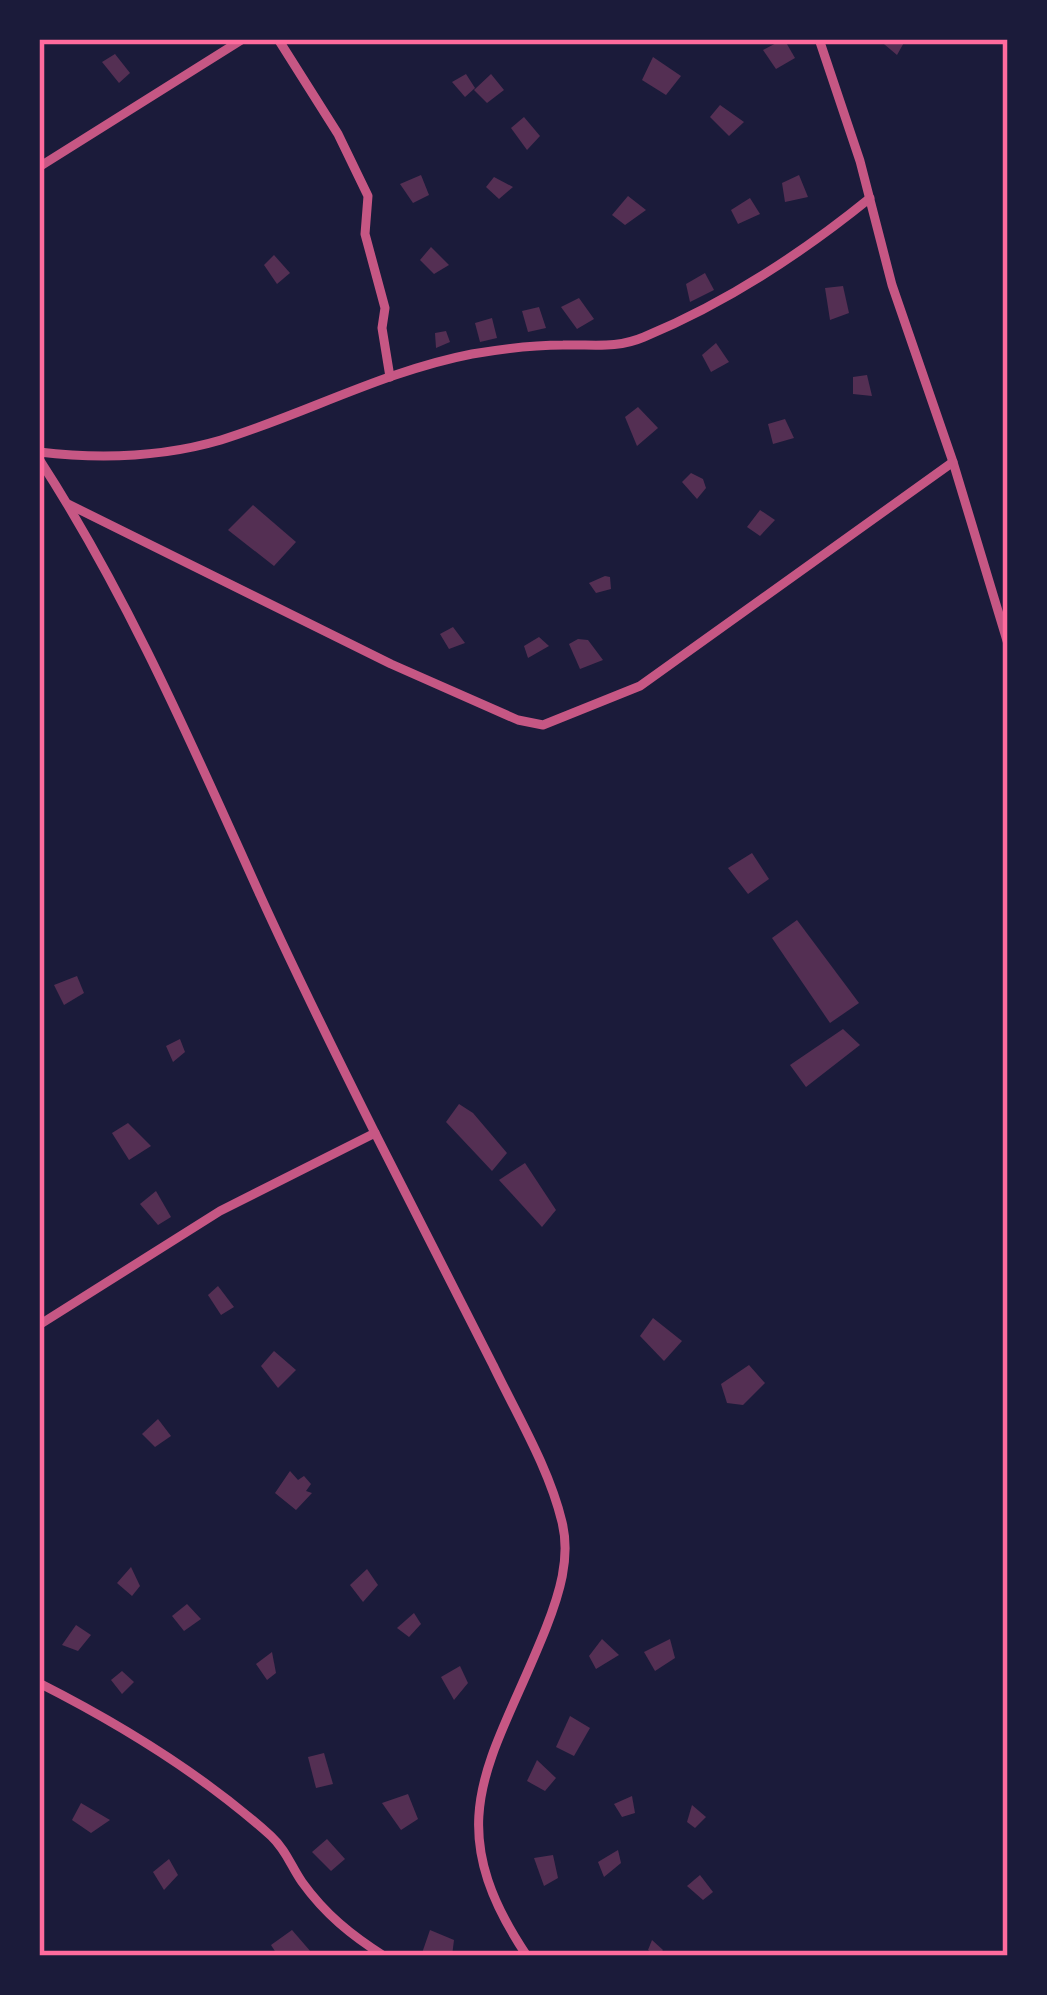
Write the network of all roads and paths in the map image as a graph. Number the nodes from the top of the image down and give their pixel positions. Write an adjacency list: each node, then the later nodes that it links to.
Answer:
1 (243, 39): 4 (street)
2 (278, 39): 6 (street)
3 (819, 39): 5 (street)
4 (39, 166)
5 (869, 199): 6 (street); 8 (street)
6 (390, 377): 7 (street)
7 (39, 456): 9 (street)
8 (953, 462): 9 (street); 10 (street)
9 (68, 504): 11 (street)
10 (1008, 644)
11 (375, 1132): 12 (street); 15 (street)
12 (39, 1325)
13 (39, 1683): 14 (street)
14 (384, 1956)
15 (526, 1956)

